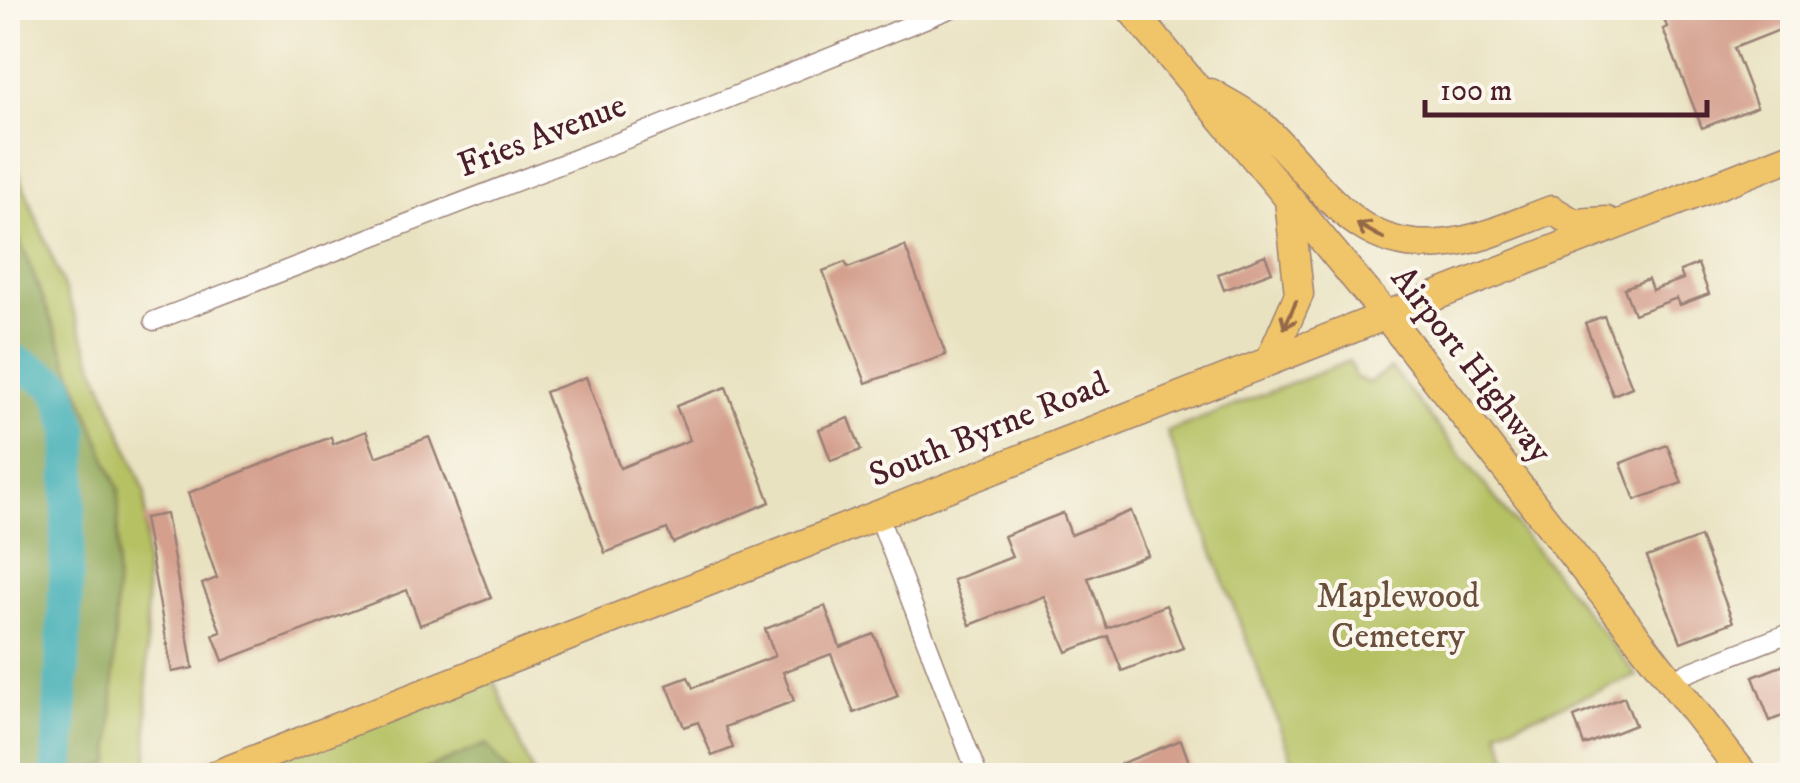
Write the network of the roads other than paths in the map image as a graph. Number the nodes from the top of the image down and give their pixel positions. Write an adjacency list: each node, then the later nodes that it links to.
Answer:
1 (952, 8): 8 (street, Fries Avenue)
2 (1130, 8): 3 (main road, Airport Highway)
3 (1190, 80): 5 (main road, Airport Highway); 6 (main road, one-way to 3)
4 (1792, 156): 6 (main road, South Byrne Road)
5 (1289, 199): 7 (main road, Airport Highway); 9 (main road, one-way to 9)
6 (1629, 220): 7 (main road, South Byrne Road)
7 (1385, 314): 9 (main road, South Byrne Road); 12 (main road, Airport Highway)
8 (154, 321)
9 (1270, 360): 10 (main road, South Byrne Road)
10 (878, 514): 13 (main road, South Byrne Road); 14 (street)
11 (1792, 632): 12 (street)
12 (1669, 680): 15 (main road, Airport Highway)
13 (213, 776)
14 (978, 776)
15 (1745, 776)

